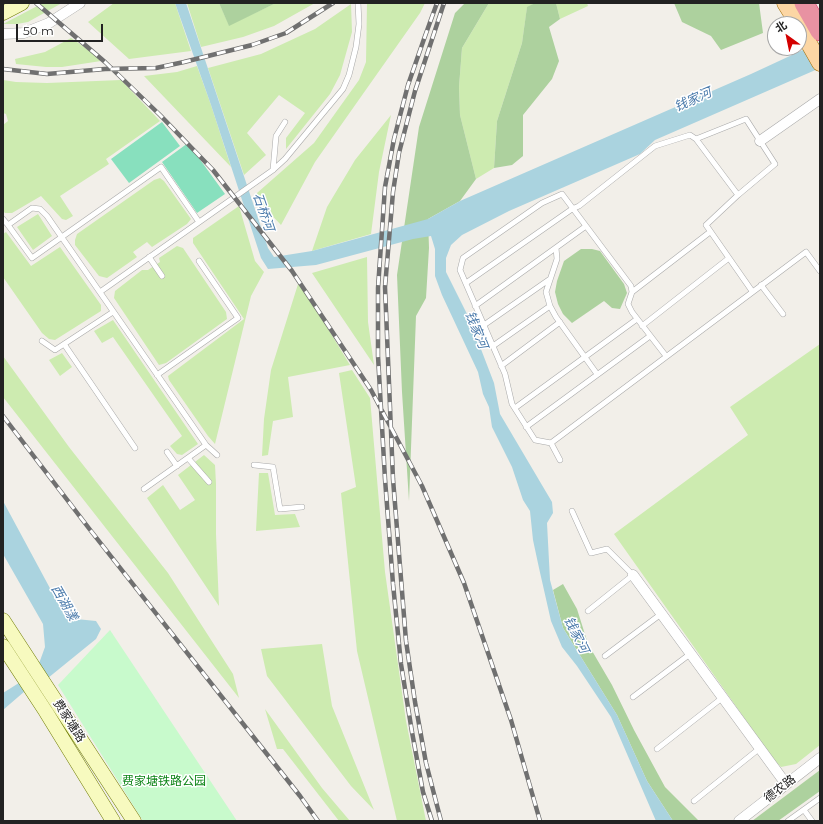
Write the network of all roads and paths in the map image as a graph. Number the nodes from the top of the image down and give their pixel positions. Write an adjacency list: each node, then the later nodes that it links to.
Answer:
1 (22, 3): 6 (street)
2 (80, 3): 10 (street)
3 (358, 3): 16 (lane)
4 (785, 3): 7 (main road)
5 (804, 3): 8 (highway)
6 (3, 12)
7 (795, 16)
8 (805, 16)
9 (807, 33): 11 (main road)
10 (3, 34)
11 (820, 63)
12 (820, 99): 15 (street)
13 (285, 122): 16 (lane)
14 (696, 139): 15 (lane); 17 (lane); 18 (lane)
15 (760, 141): 17 (lane)
16 (274, 170): 20 (lane)
17 (738, 195): 23 (lane)
18 (572, 209): 22 (lane); 32 (lane); 32 (lane)
19 (3, 219): 21 (lane)
20 (199, 222): 24 (lane); 26 (lane)
21 (8, 225): 24 (lane); 24 (lane)
22 (586, 226): 25 (lane); 36 (lane)
23 (710, 232): 27 (lane); 36 (lane)
24 (62, 238): 35 (lane)
25 (556, 248): 31 (lane); 37 (lane)
26 (149, 257): 30 (lane); 35 (lane)
27 (729, 258): 34 (lane); 44 (lane)
28 (199, 261): 53 (lane)
29 (820, 271): 33 (lane)
30 (162, 276)
31 (550, 279): 38 (lane); 43 (lane)
32 (466, 283): 37 (lane)
33 (761, 285): 34 (lane); 40 (lane)
34 (752, 291): 49 (lane)
35 (100, 292): 39 (lane)
36 (632, 292): 41 (lane)
37 (475, 306): 43 (lane)
38 (550, 306): 42 (lane); 48 (lane)
39 (113, 312): 47 (lane); 53 (lane)
40 (783, 314)
41 (637, 319): 44 (lane); 50 (lane)
42 (560, 322): 50 (lane); 51 (lane)
43 (484, 325): 48 (lane)
44 (642, 326): 45 (lane)
45 (650, 336): 49 (lane); 52 (lane)
46 (42, 341): 47 (lane)
47 (64, 344): 58 (lane)
48 (493, 346): 51 (lane)
49 (666, 356): 56 (lane)
50 (585, 357): 52 (lane); 54 (lane)
51 (501, 366): 54 (lane)
52 (597, 374): 55 (lane)
53 (158, 375): 57 (lane)
54 (515, 408): 55 (lane)
55 (526, 427): 56 (lane)
56 (551, 443): 62 (lane)
57 (206, 445): 60 (lane); 61 (lane)
58 (135, 448)
59 (167, 452): 64 (lane)
60 (217, 455)
61 (188, 458): 64 (lane); 65 (lane)
62 (560, 460)
63 (254, 465): 67 (lane)
64 (177, 466): 66 (lane)
65 (209, 482)
66 (144, 489)
67 (302, 507)
68 (572, 511): 69 (lane)
69 (633, 575): 70 (lane); 71 (street)
70 (588, 611)
71 (661, 614): 74 (street); 75 (lane)
72 (3, 620): 86 (street, 费家塘路)
73 (5, 650): 85 (street, 费家塘路)
74 (690, 654): 76 (lane); 77 (street)
75 (605, 656)
76 (633, 697)
77 (722, 698): 78 (street); 79 (lane)
78 (760, 748): 81 (street); 83 (lane)
79 (657, 749)
80 (820, 758): 81 (street, 德农路)
81 (786, 784): 87 (street, 德农路)
82 (820, 798): 84 (lane)
83 (694, 801)
84 (804, 810): 88 (lane); 89 (lane)
85 (113, 821)
86 (134, 821)
87 (739, 821)
88 (788, 821)
89 (812, 821)

